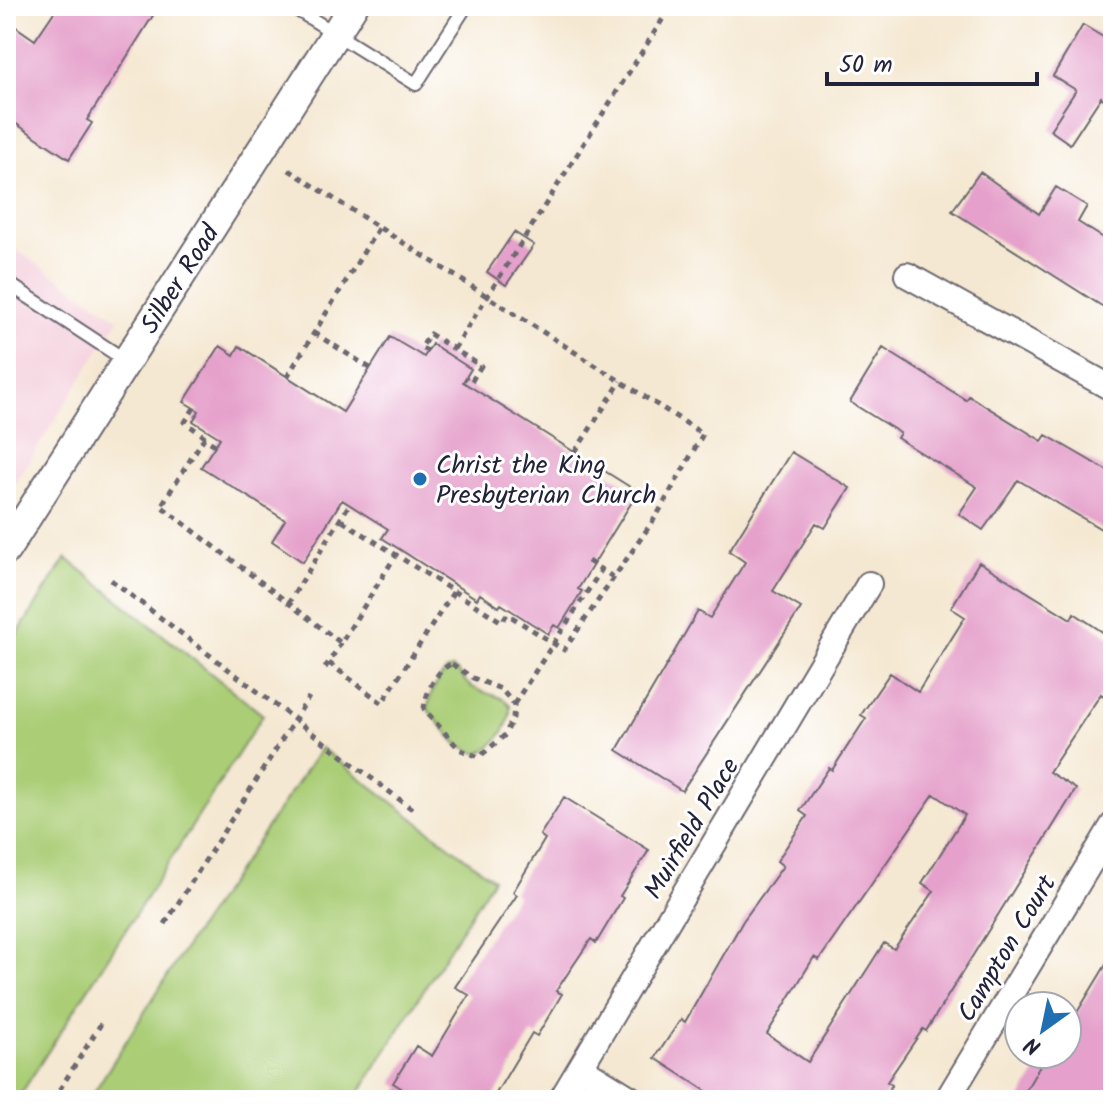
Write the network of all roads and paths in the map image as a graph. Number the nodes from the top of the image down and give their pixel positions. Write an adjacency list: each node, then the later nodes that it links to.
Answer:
1 (291, 6): 5 (lane)
2 (353, 6): 5 (street, Silber Road)
3 (466, 6): 5 (lane)
4 (671, 6): 10 (path)
5 (335, 35): 14 (street, Silber Road)
6 (289, 170): 7 (path)
7 (379, 227): 10 (path); 11 (path)
8 (907, 275): 19 (street)
9 (7, 281): 14 (lane)
10 (488, 297): 12 (path); 18 (path)
11 (314, 333): 15 (path); 16 (path)
12 (454, 349): 13 (path); 17 (path)
13 (428, 351)
14 (128, 362): 26 (street, Silber Road)
15 (370, 368)
16 (287, 377)
17 (465, 378)
18 (621, 381): 23 (path); 30 (path)
19 (1113, 389)
20 (194, 408): 21 (path)
21 (204, 438): 22 (path); 34 (path)
22 (215, 445)
23 (575, 452)
24 (349, 505): 25 (path)
25 (341, 520): 27 (path); 34 (path)
26 (6, 550)
27 (396, 555): 33 (path); 35 (path)
28 (588, 561): 29 (path)
29 (602, 569): 30 (path); 36 (path)
30 (616, 579): 36 (path)
31 (111, 580): 39 (path)
32 (869, 584): 44 (street, Muirfield Place)
33 (454, 591): 35 (path); 36 (path)
34 (288, 604): 35 (path)
35 (341, 643)
36 (555, 644): 38 (path)
37 (309, 697): 39 (path)
38 (514, 704): 38 (path)
39 (294, 719): 40 (path); 42 (path)
40 (416, 812)
41 (1113, 825): 48 (street, Campton Court)
42 (165, 924)
43 (104, 1019): 45 (path)
44 (581, 1068): 46 (street, Muirfield Place); 47 (street)
45 (53, 1100)
46 (561, 1100)
47 (633, 1100)
48 (947, 1100)

